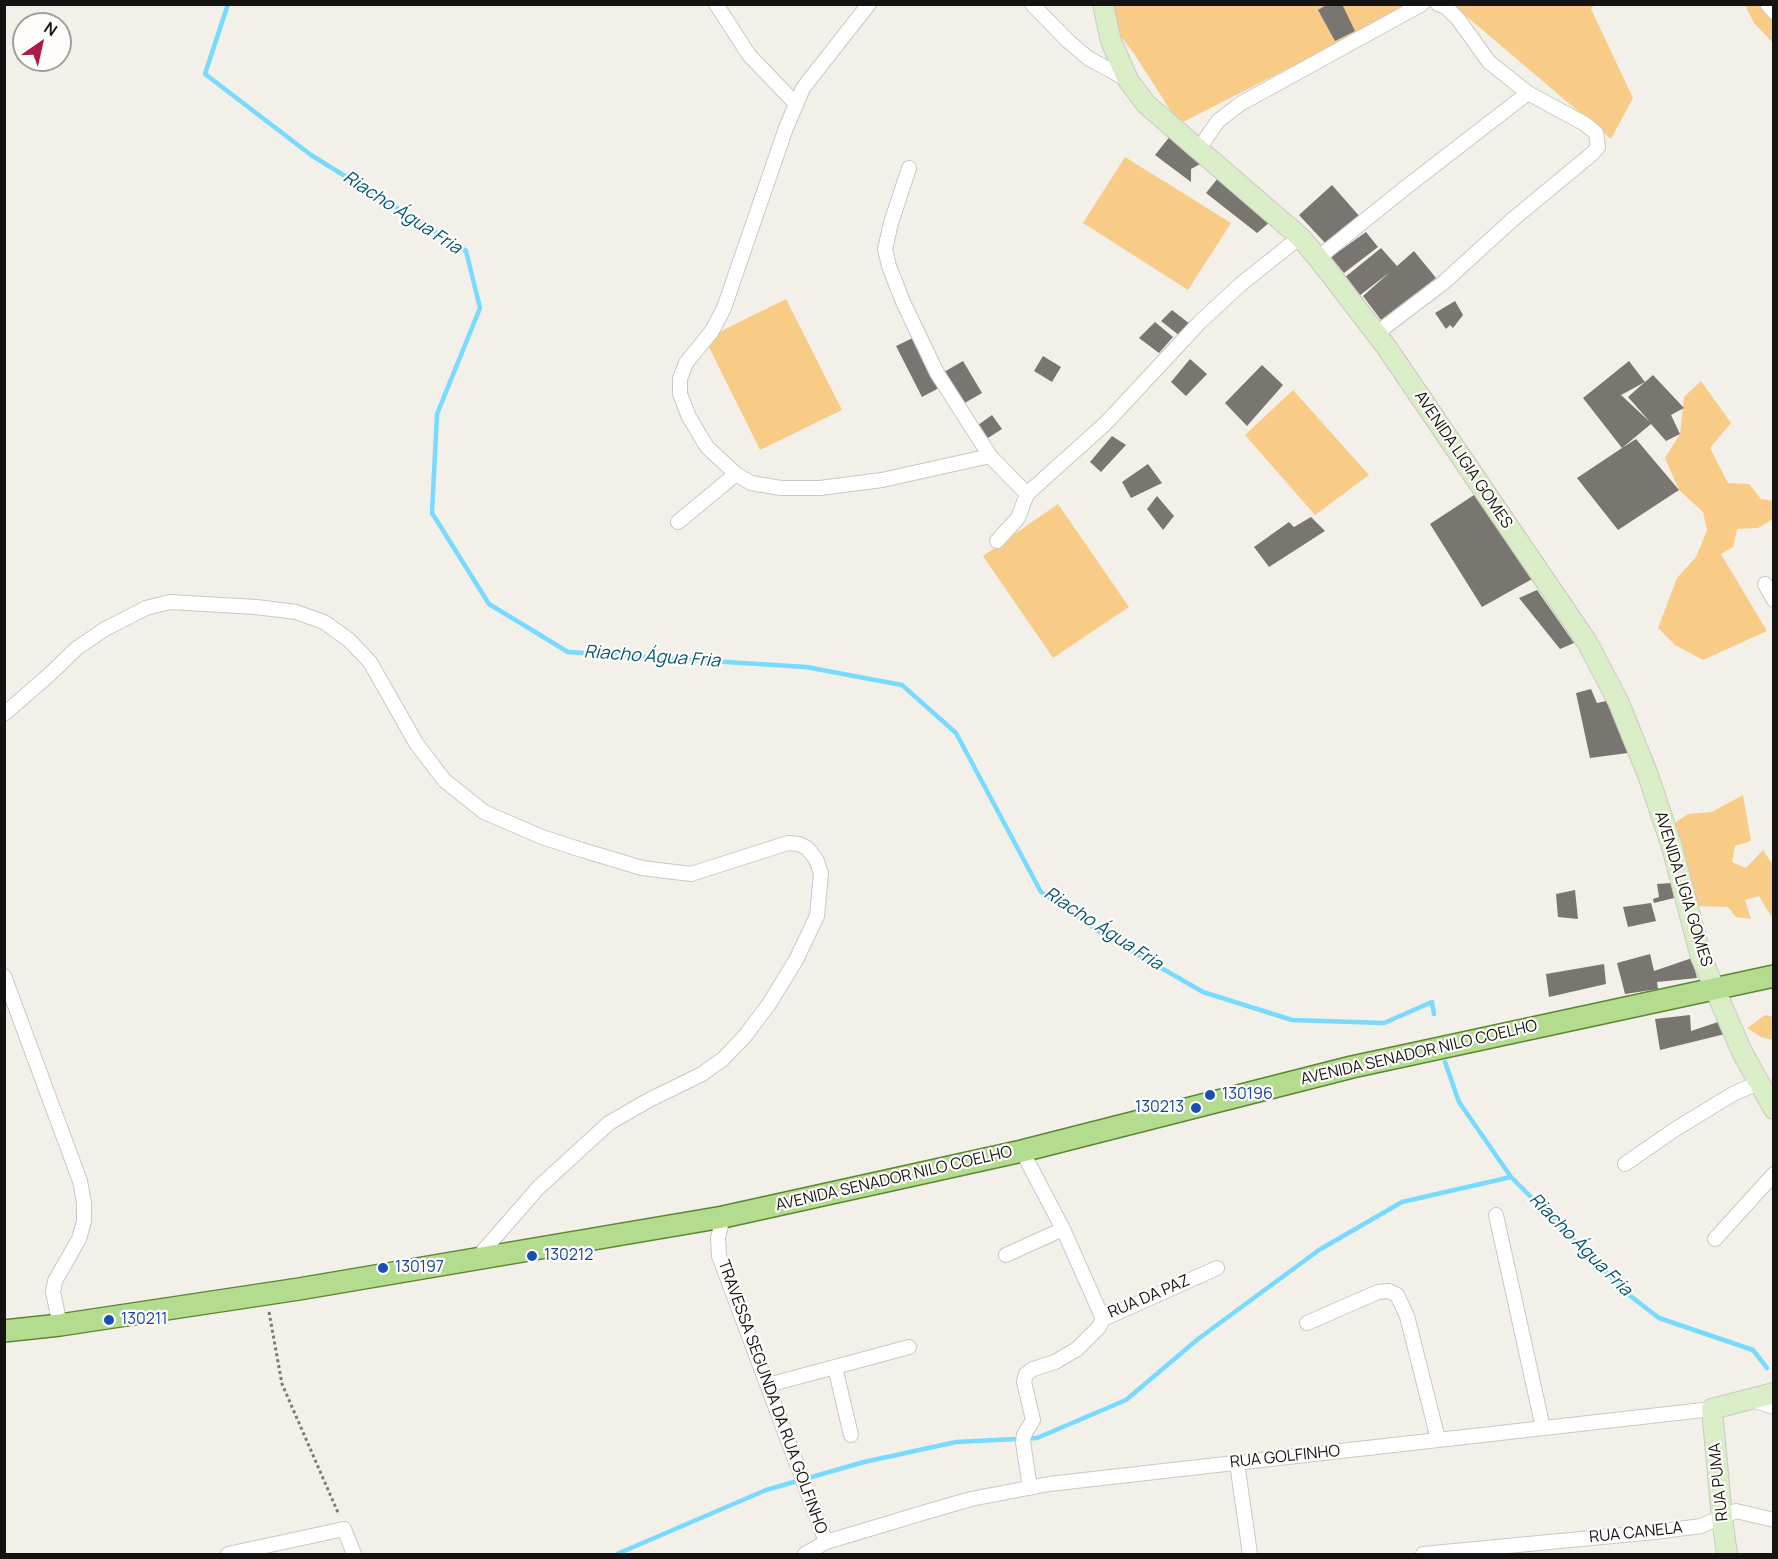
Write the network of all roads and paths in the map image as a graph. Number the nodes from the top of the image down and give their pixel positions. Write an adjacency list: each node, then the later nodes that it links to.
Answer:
1 (716, 4): 11 (street)
2 (869, 4): 11 (street)
3 (1032, 4): 9 (street)
4 (1103, 4): 9 (street, AVENIDA LIGIA GOMES)
5 (1422, 4): 12 (street)
6 (1438, 4): 10 (street)
7 (1767, 4): 8 (street)
8 (1773, 12)
9 (1128, 80): 12 (street, AVENIDA LIGIA GOMES)
10 (1528, 93): 15 (street); 16 (street)
11 (796, 104): 18 (street)
12 (1198, 150): 14 (street, AVENIDA LIGIA GOMES)
13 (909, 168): 17 (street)
14 (1300, 237): 15 (street, AVENIDA LIGIA GOMES); 19 (street)
15 (1318, 258): 16 (street, AVENIDA LIGIA GOMES)
16 (1377, 333): 27 (street, AVENIDA LIGIA GOMES)
17 (990, 456): 18 (street); 19 (street)
18 (736, 474): 20 (street)
19 (1027, 494): 21 (street)
20 (678, 522)
21 (997, 541)
22 (1765, 584): 23 (street)
23 (1773, 600)
24 (4, 714): 38 (street)
25 (4, 976): 43 (street)
26 (1773, 976): 27 (main road, AVENIDA SENADOR NILO COELHO)
27 (1714, 988): 28 (street, AVENIDA LIGIA GOMES); 30 (main road, AVENIDA SENADOR NILO COELHO)
28 (1758, 1083): 29 (street, AVENIDA LIGIA GOMES); 31 (street)
29 (1773, 1109)
30 (1022, 1151): 34 (main road, AVENIDA SENADOR NILO COELHO); 35 (street, RUA DA PAZ)
31 (1625, 1164)
32 (1773, 1174): 36 (street)
33 (1496, 1215): 52 (street)
34 (723, 1217): 38 (main road, AVENIDA SENADOR NILO COELHO); 47 (street, TRAVESSA SEGUNDA DA RUA GOLFINHO)
35 (1063, 1229): 37 (street); 41 (street, RUA DA PAZ)
36 (1714, 1239)
37 (1006, 1255)
38 (478, 1257): 40 (main road, AVENIDA SENADOR NILO COELHO)
39 (1217, 1268): 41 (street, RUA DA PAZ)
40 (263, 1294): 43 (main road, AVENIDA SENADOR NILO COELHO); 59 (path)
41 (1103, 1319): 56 (street)
42 (1307, 1323): 54 (street)
43 (60, 1325): 44 (main road, AVENIDA SENADOR NILO COELHO)
44 (4, 1331)
45 (909, 1347): 46 (street)
46 (835, 1367): 47 (street); 53 (street)
47 (768, 1385): 60 (street, TRAVESSA SEGUNDA DA RUA GOLFINHO)
48 (1773, 1394): 49 (street, RUA GOLFINHO)
49 (1747, 1399): 50 (street); 51 (street, RUA GOLFINHO)
50 (1773, 1407)
51 (1712, 1409): 52 (street, RUA GOLFINHO); 57 (street, RUA PUMA)
52 (1543, 1428): 54 (street, RUA GOLFINHO)
53 (851, 1435)
54 (1438, 1439): 55 (street, RUA GOLFINHO)
55 (1237, 1463): 56 (street, RUA GOLFINHO); 64 (street)
56 (1030, 1488): 60 (street, RUA GOLFINHO)
57 (1722, 1518): 58 (street, RUA CANELA); 65 (street, RUA CANELA); 66 (street, RUA PUMA)
58 (1773, 1520)
59 (344, 1529): 61 (street); 62 (street)
60 (826, 1542): 63 (street, RUA GOLFINHO)
61 (228, 1554)
62 (354, 1554)
63 (805, 1554)
64 (1250, 1554)
65 (1423, 1554)
66 (1727, 1554)

